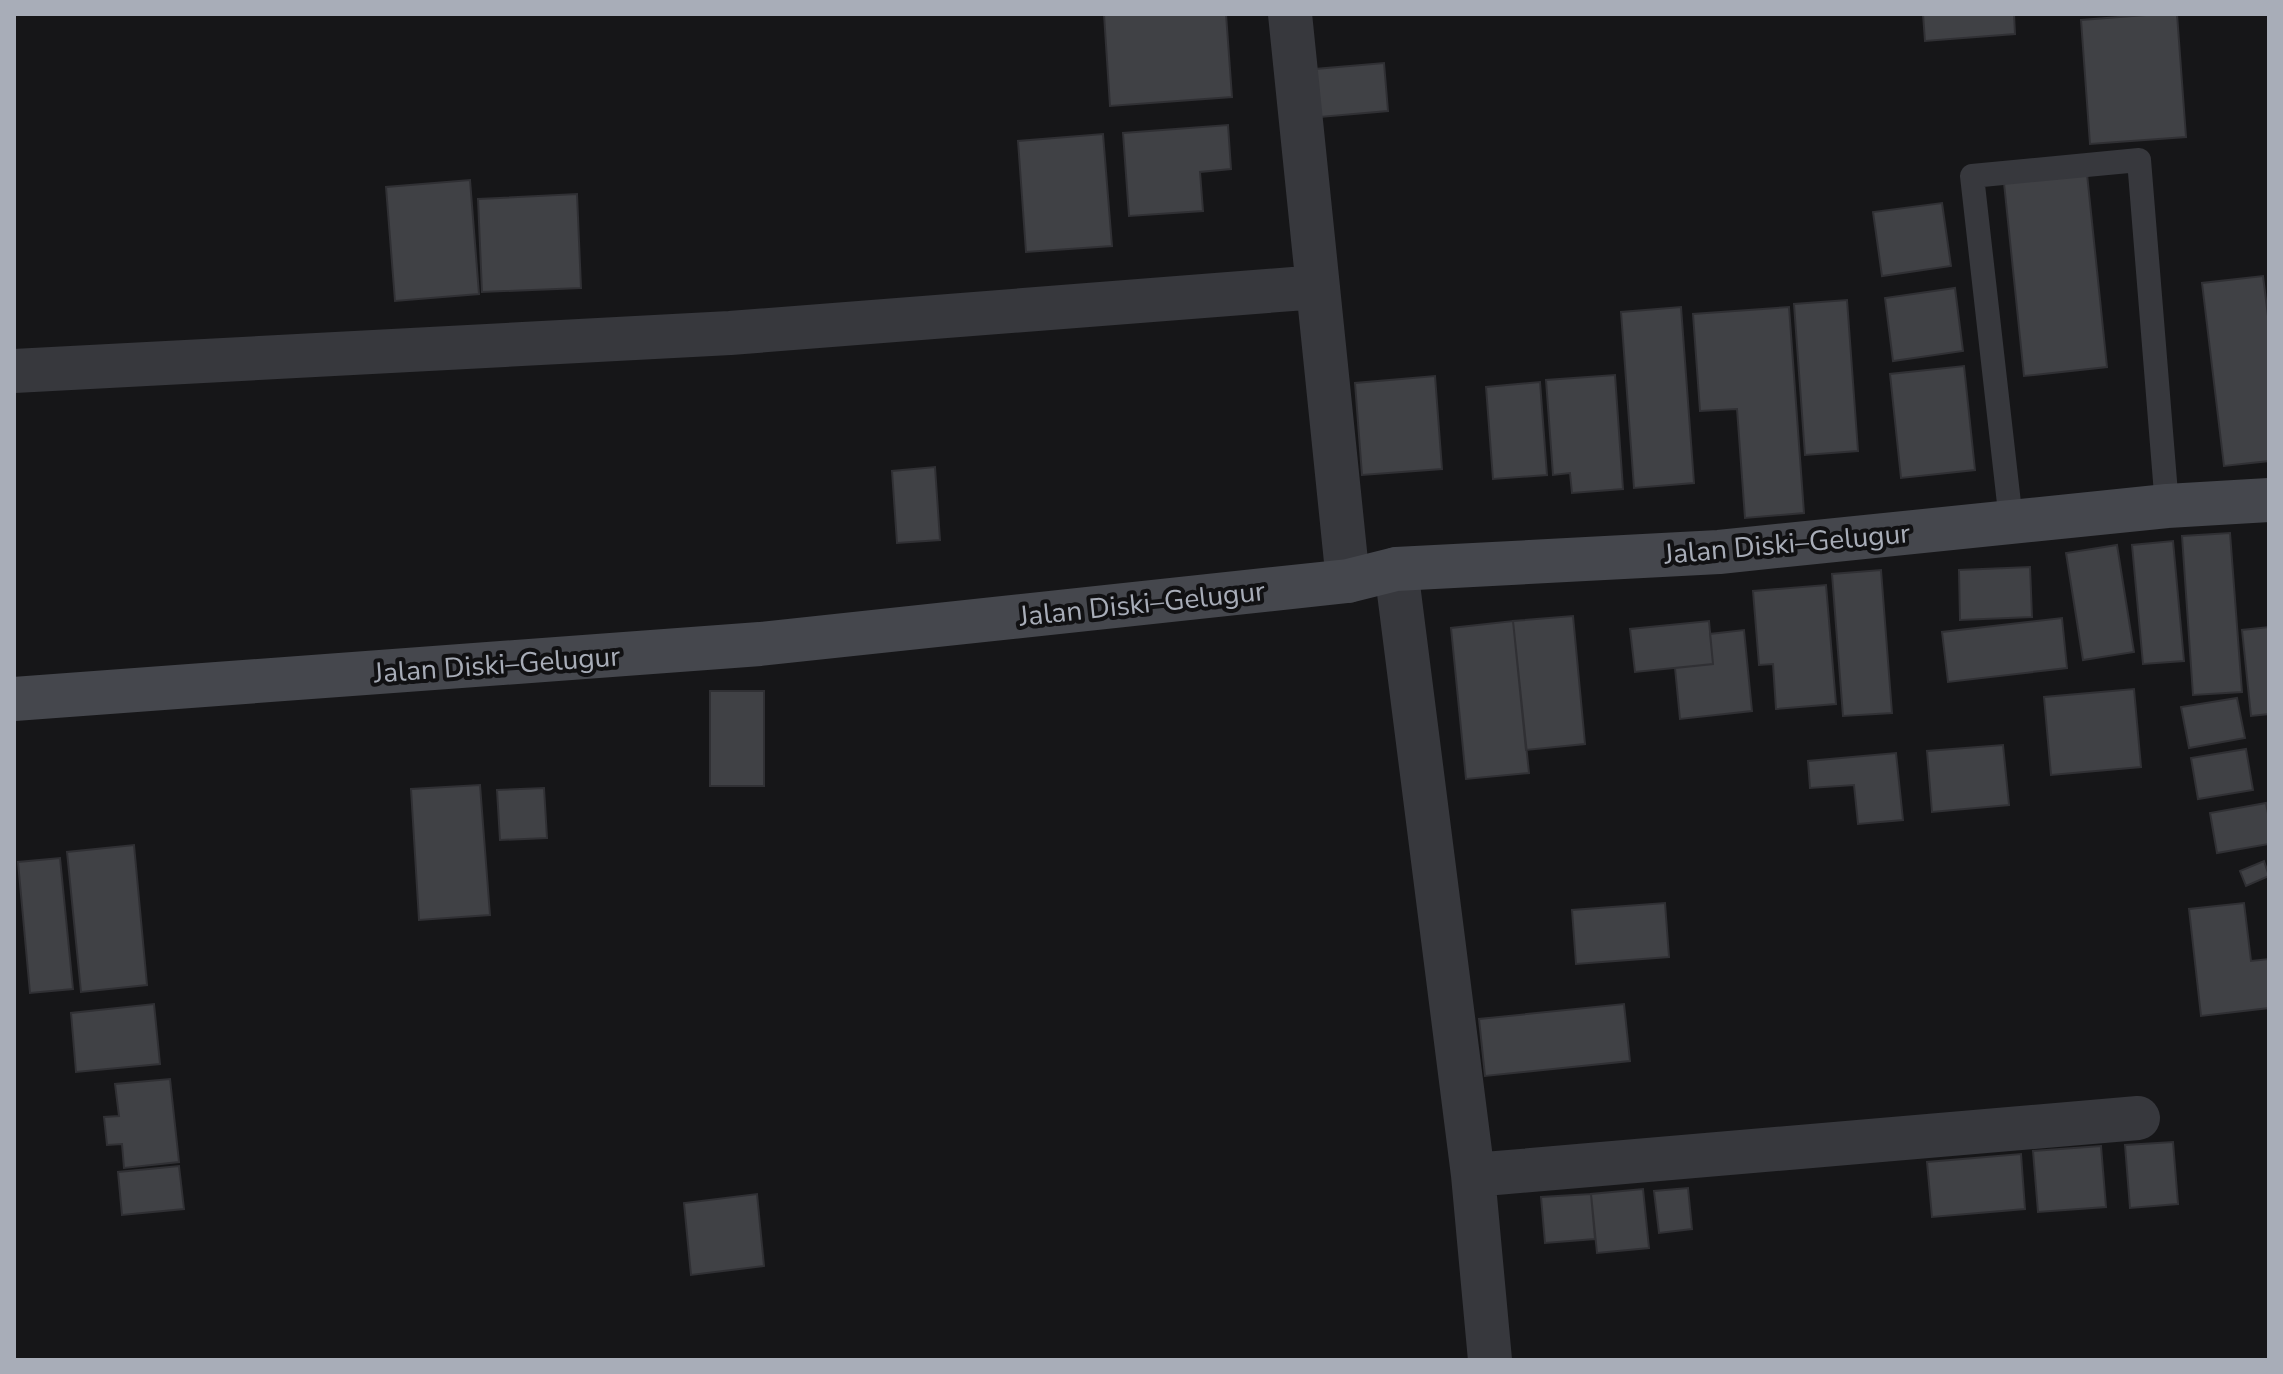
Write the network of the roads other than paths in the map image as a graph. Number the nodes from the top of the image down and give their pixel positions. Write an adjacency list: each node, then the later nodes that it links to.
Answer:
1 (1290, 14): 2 (street)
2 (1318, 287): 3 (street); 8 (street)
3 (14, 371)
4 (2269, 500): 5 (main road, Jalan Diski–Gelugur)
5 (2167, 506): 6 (main road, Jalan Diski–Gelugur); 6 (lane)
6 (2011, 521): 7 (main road, Jalan Diski–Gelugur)
7 (1396, 569): 8 (main road, Jalan Diski–Gelugur); 11 (street)
8 (1348, 581): 9 (main road, Jalan Diski–Gelugur)
9 (14, 699)
10 (2138, 1118): 11 (street)
11 (1473, 1175): 12 (street)
12 (1490, 1360)

